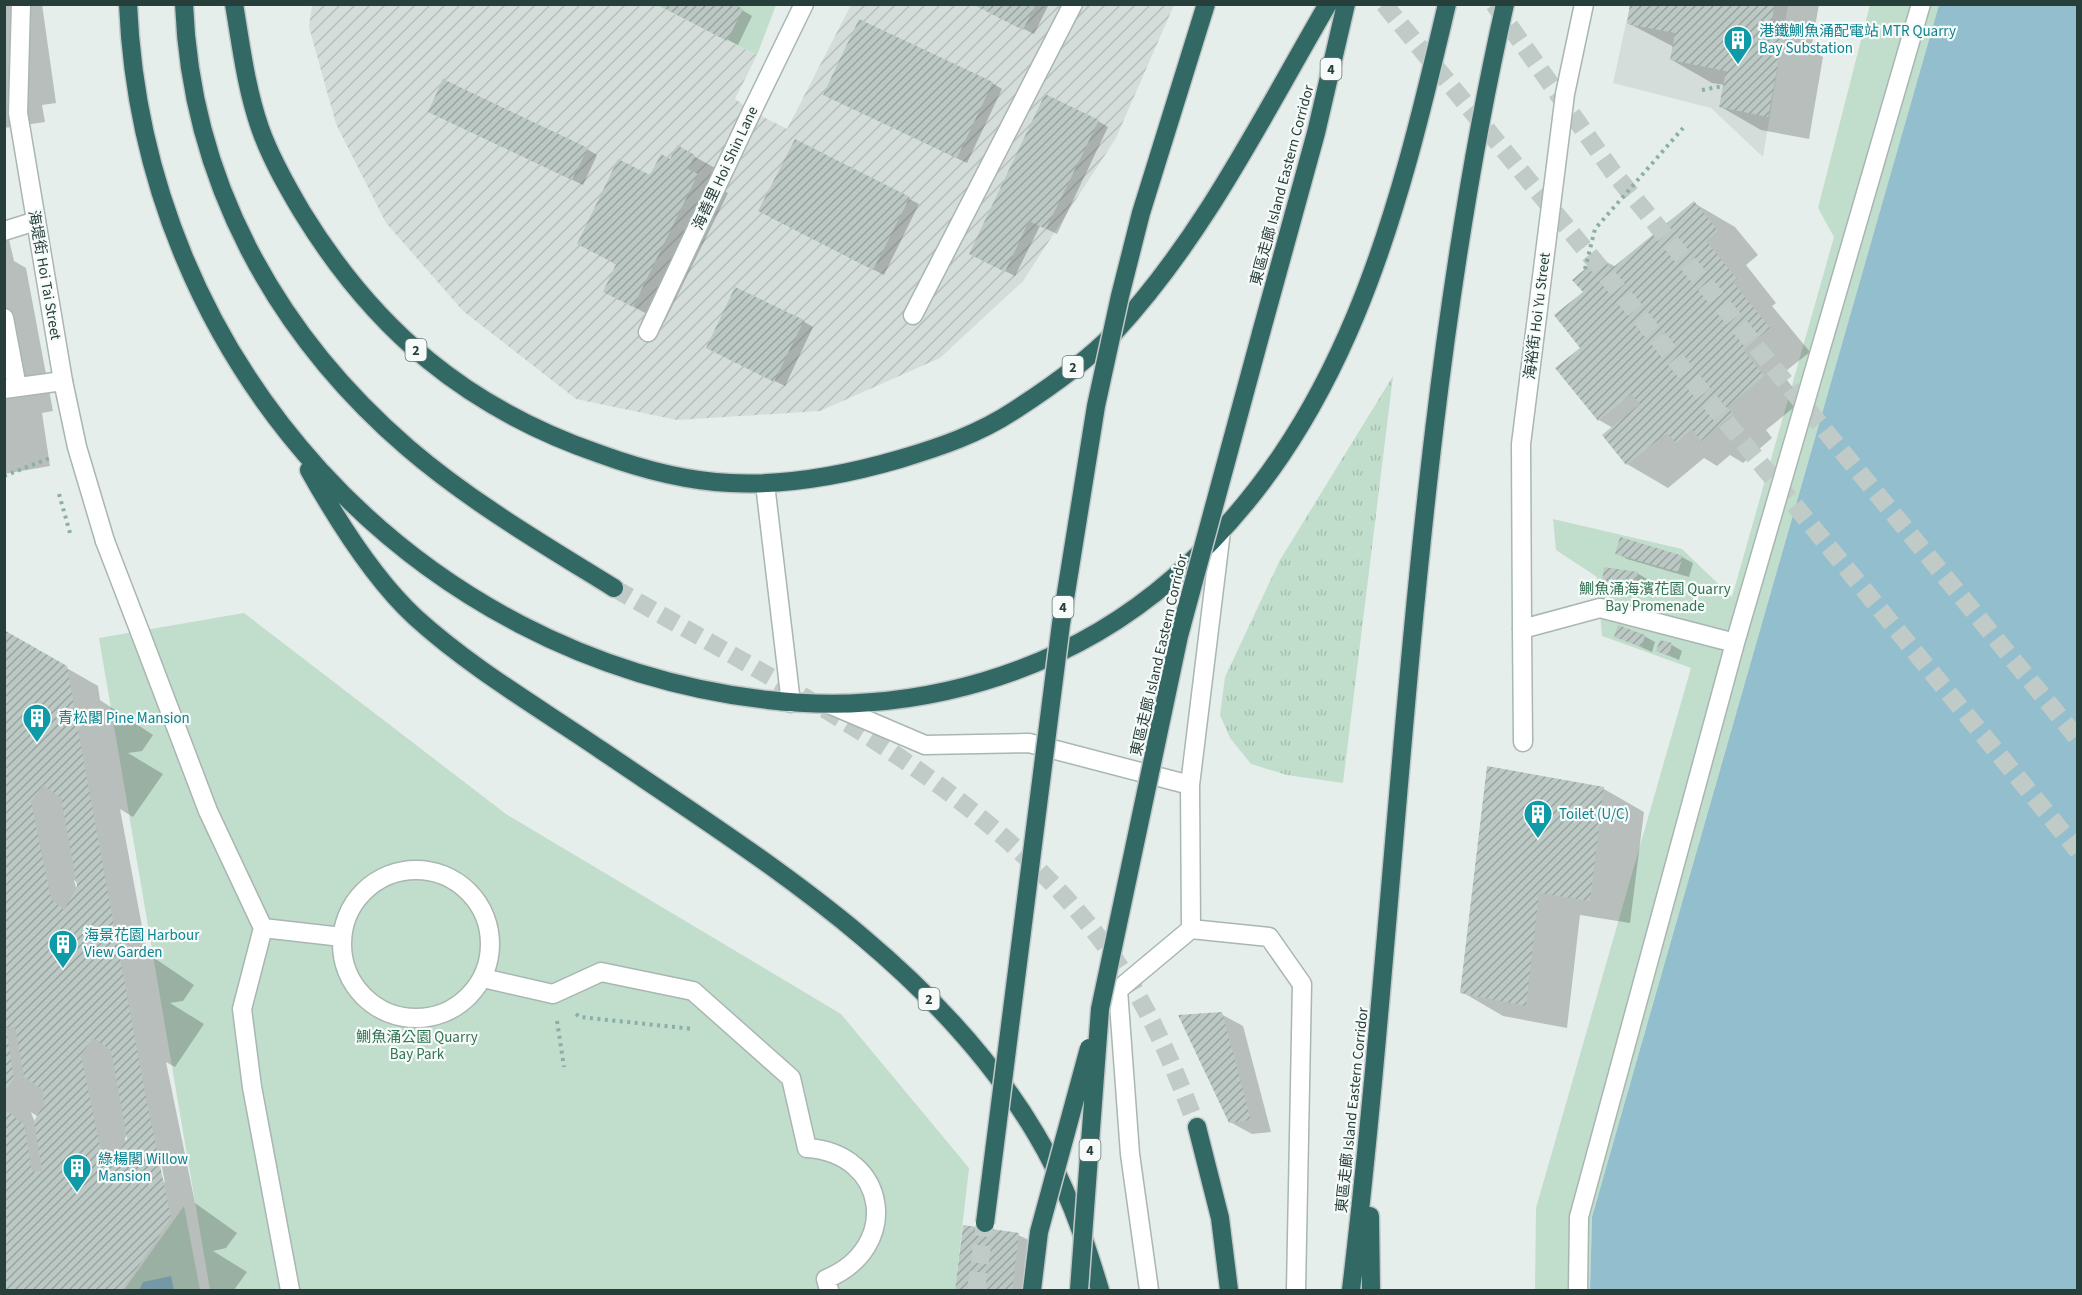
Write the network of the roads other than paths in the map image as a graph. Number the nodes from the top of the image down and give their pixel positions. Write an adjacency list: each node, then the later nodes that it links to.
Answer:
1 (21, 4): 14 (street, 海堤街 Hoi Tai Street)
2 (128, 4): 22 (highway, 2)
3 (184, 4): 25 (highway)
4 (234, 4): 23 (highway, 2)
5 (804, 4): 19 (street, 海善里 Hoi Shin Lane)
6 (1073, 4): 17 (street)
7 (1206, 4): 39 (highway, 4, bridge)
8 (1328, 4): 23 (highway, 2)
9 (1346, 4): 36 (highway, 東區走廊 Island Eastern Corridor / 4, bridge)
10 (1447, 4): 24 (highway, 2)
11 (1505, 4): 38 (highway, 東區走廊 Island Eastern Corridor)
12 (1584, 4): 26 (street, 海裕街 Hoi Yu Street)
13 (1921, 4): 27 (street)
14 (11, 114): 15 (street, 海堤街 Hoi Tai Street)
15 (36, 221): 16 (street); 20 (street, 海堤街 Hoi Tai Street)
16 (4, 231)
17 (913, 315)
18 (4, 318): 21 (street)
19 (648, 332)
20 (63, 381): 21 (street); 32 (street, 海堤街 Hoi Tai Street)
21 (11, 388)
22 (294, 441): 28 (highway, 2); 44 (highway, 2)
23 (765, 484): 28 (street)
24 (1221, 531): 29 (highway, 2); 31 (street)
25 (614, 588)
26 (1522, 629): 27 (street); 30 (street, 海裕街 Hoi Yu Street)
27 (1735, 643): 50 (street)
28 (791, 703): 29 (highway, 2)
29 (829, 704): 31 (street)
30 (1523, 742)
31 (1190, 785): 33 (street)
32 (263, 928): 34 (street); 40 (street)
33 (1191, 929): 45 (street); 47 (street)
34 (342, 937): 35 (street); 35 (street)
35 (483, 978): 41 (street)
36 (1100, 1009): 42 (highway, bridge); 43 (highway, 東區走廊 Island Eastern Corridor / 4, bridge)
37 (1197, 1127): 46 (highway)
38 (1369, 1142): 48 (highway, 東區走廊 Island Eastern Corridor); 49 (highway)
39 (985, 1223)
40 (290, 1290)
41 (829, 1290)
42 (1032, 1290)
43 (1079, 1290)
44 (1100, 1290)
45 (1149, 1290)
46 (1230, 1290)
47 (1296, 1290)
48 (1352, 1290)
49 (1371, 1290)
50 (1578, 1290)

